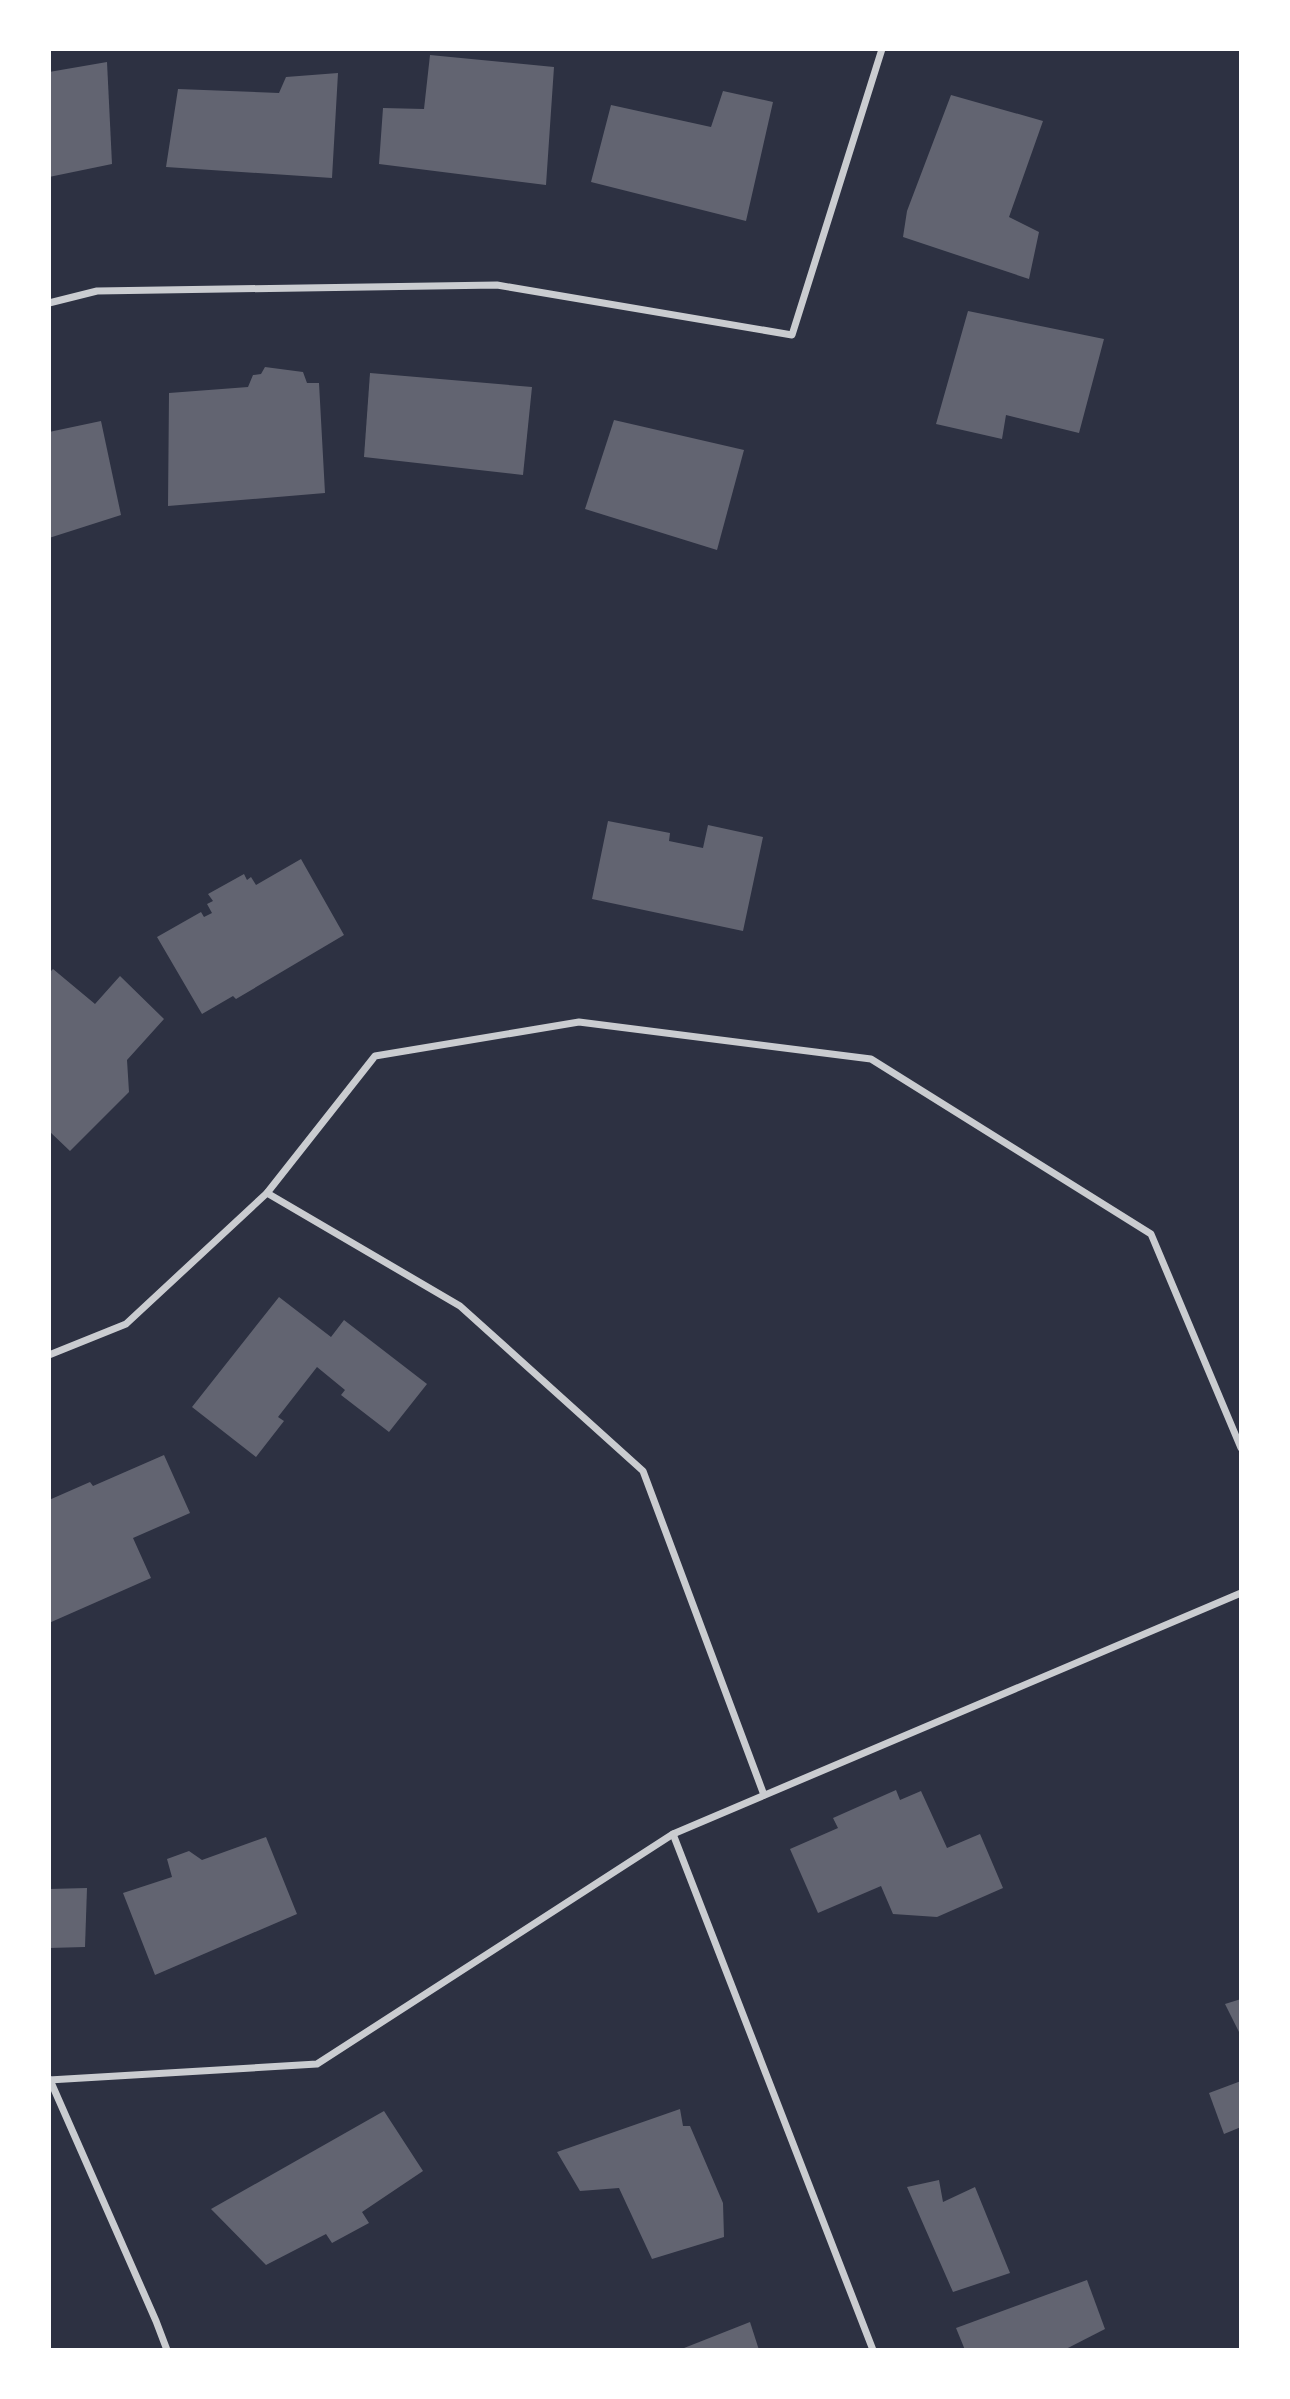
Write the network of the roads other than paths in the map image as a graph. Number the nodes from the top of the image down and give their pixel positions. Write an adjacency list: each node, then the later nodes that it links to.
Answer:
1 (882, 49): 2 (street)
2 (49, 303)
3 (267, 1193): 4 (street); 5 (street); 7 (street)
4 (49, 1355)
5 (1241, 1448)
6 (1241, 1592): 7 (street)
7 (764, 1795): 8 (street)
8 (673, 1834): 9 (street); 11 (street)
9 (50, 2080): 10 (street)
10 (167, 2350)
11 (873, 2350)

